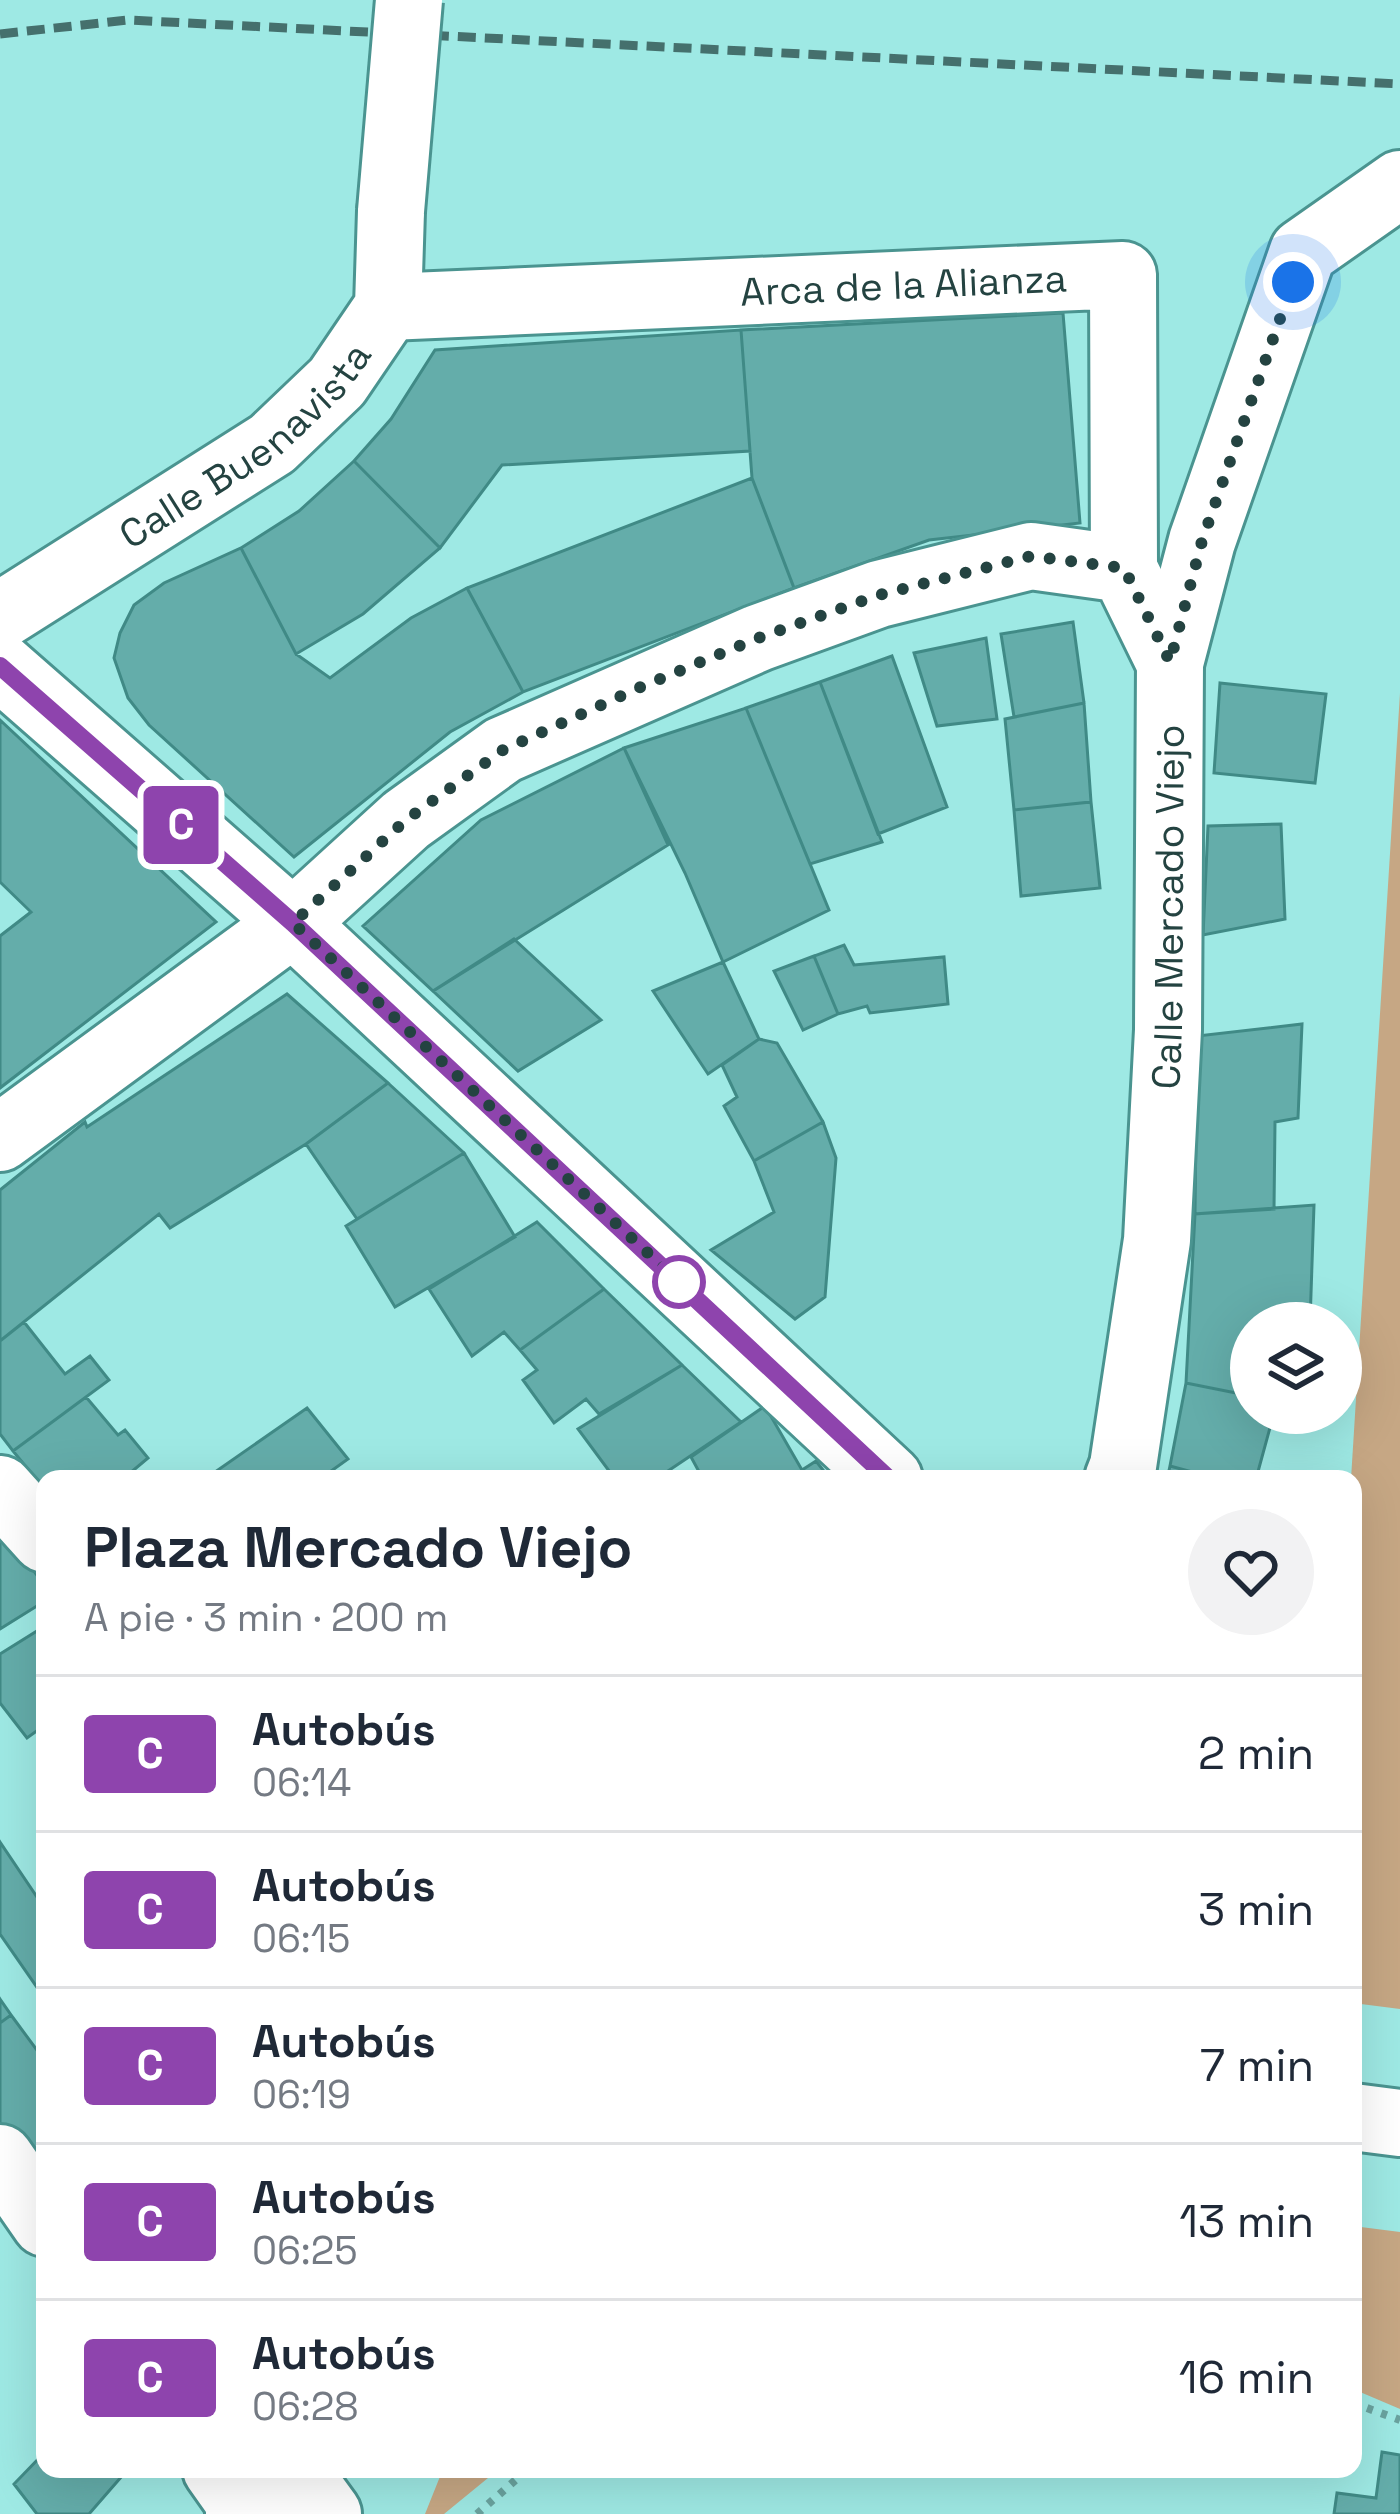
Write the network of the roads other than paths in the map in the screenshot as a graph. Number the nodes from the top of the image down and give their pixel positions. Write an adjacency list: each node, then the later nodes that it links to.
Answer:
1 (409, 0): 3 (street, Calle Buenavista, bridge)
2 (1400, 184): 6 (street, Calle Mercado Viejo)
3 (388, 307): 4 (street, Arca de la Alianza); 5 (street, Calle Buenavista)
4 (1124, 568): 6 (street); 8 (street)
5 (0, 616)
6 (1170, 662): 11 (street, Calle Mercado Viejo)
7 (0, 666): 8 (street)
8 (293, 923): 9 (street); 10 (street)
9 (0, 1138)
10 (879, 1470)
11 (1121, 1470)
12 (0, 1489): 13 (street)
13 (36, 1529)
14 (1362, 2118): 15 (street)
15 (1400, 2123)
16 (0, 2158): 17 (street)
17 (36, 2210)
18 (277, 2478): 20 (street)
19 (303, 2478): 21 (street)
20 (233, 2498)
21 (328, 2514)

